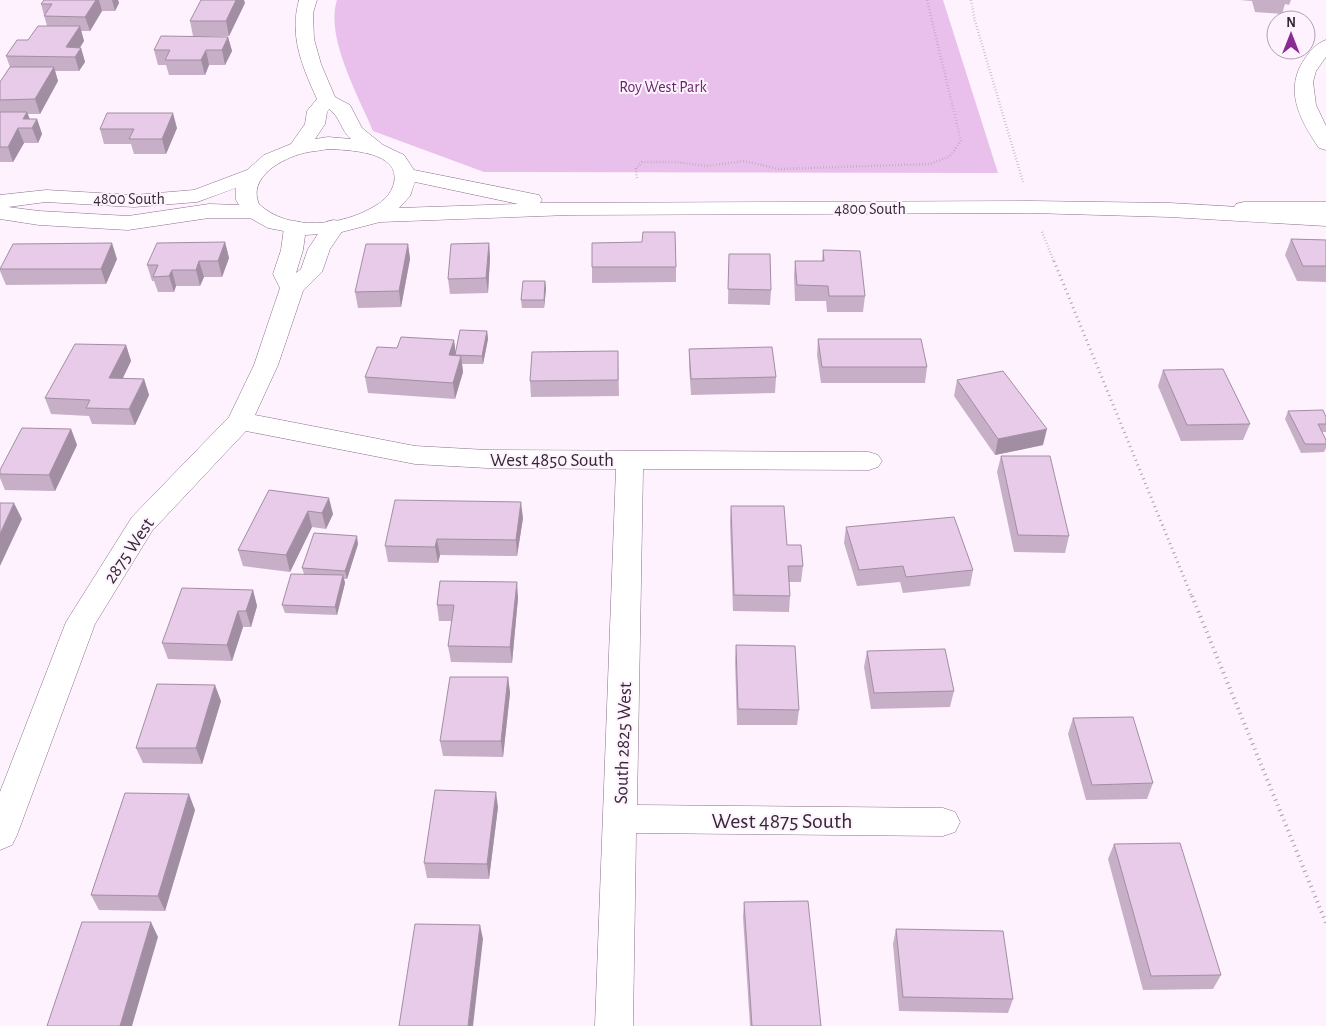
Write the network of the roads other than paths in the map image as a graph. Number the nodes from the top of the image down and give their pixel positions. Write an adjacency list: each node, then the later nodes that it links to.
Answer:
1 (308, 0): 3 (street)
2 (1326, 46): 4 (street)
3 (327, 100): 5 (street); 6 (street)
4 (1326, 144)
5 (298, 148): 6 (street); 7 (street, 4800 South)
6 (375, 148): 8 (street)
7 (254, 174): 10 (street, 4800 South); 15 (street)
8 (405, 174): 11 (street, 4800 South); 16 (street)
9 (1326, 200): 13 (street, 4800 South)
10 (0, 201)
11 (569, 208): 13 (street, 4800 South); 16 (street, 4800 South)
12 (1326, 209): 13 (street)
13 (1170, 210): 17 (street, 4800 South)
14 (0, 212): 15 (street, 4800 South)
15 (256, 212): 19 (street)
16 (375, 215): 18 (street)
17 (1326, 219)
18 (334, 227): 19 (street); 20 (street, 2875 West)
19 (295, 228): 20 (street)
20 (292, 288): 21 (street, 2875 West)
21 (240, 421): 22 (street, West 4850 South); 26 (street, 2875 West)
22 (630, 460): 23 (street, West 4850 South); 24 (street, South 2825 West)
23 (869, 461)
24 (620, 819): 25 (street, West 4875 South); 27 (street, South 2825 West)
25 (943, 822)
26 (0, 835)
27 (614, 1026)

